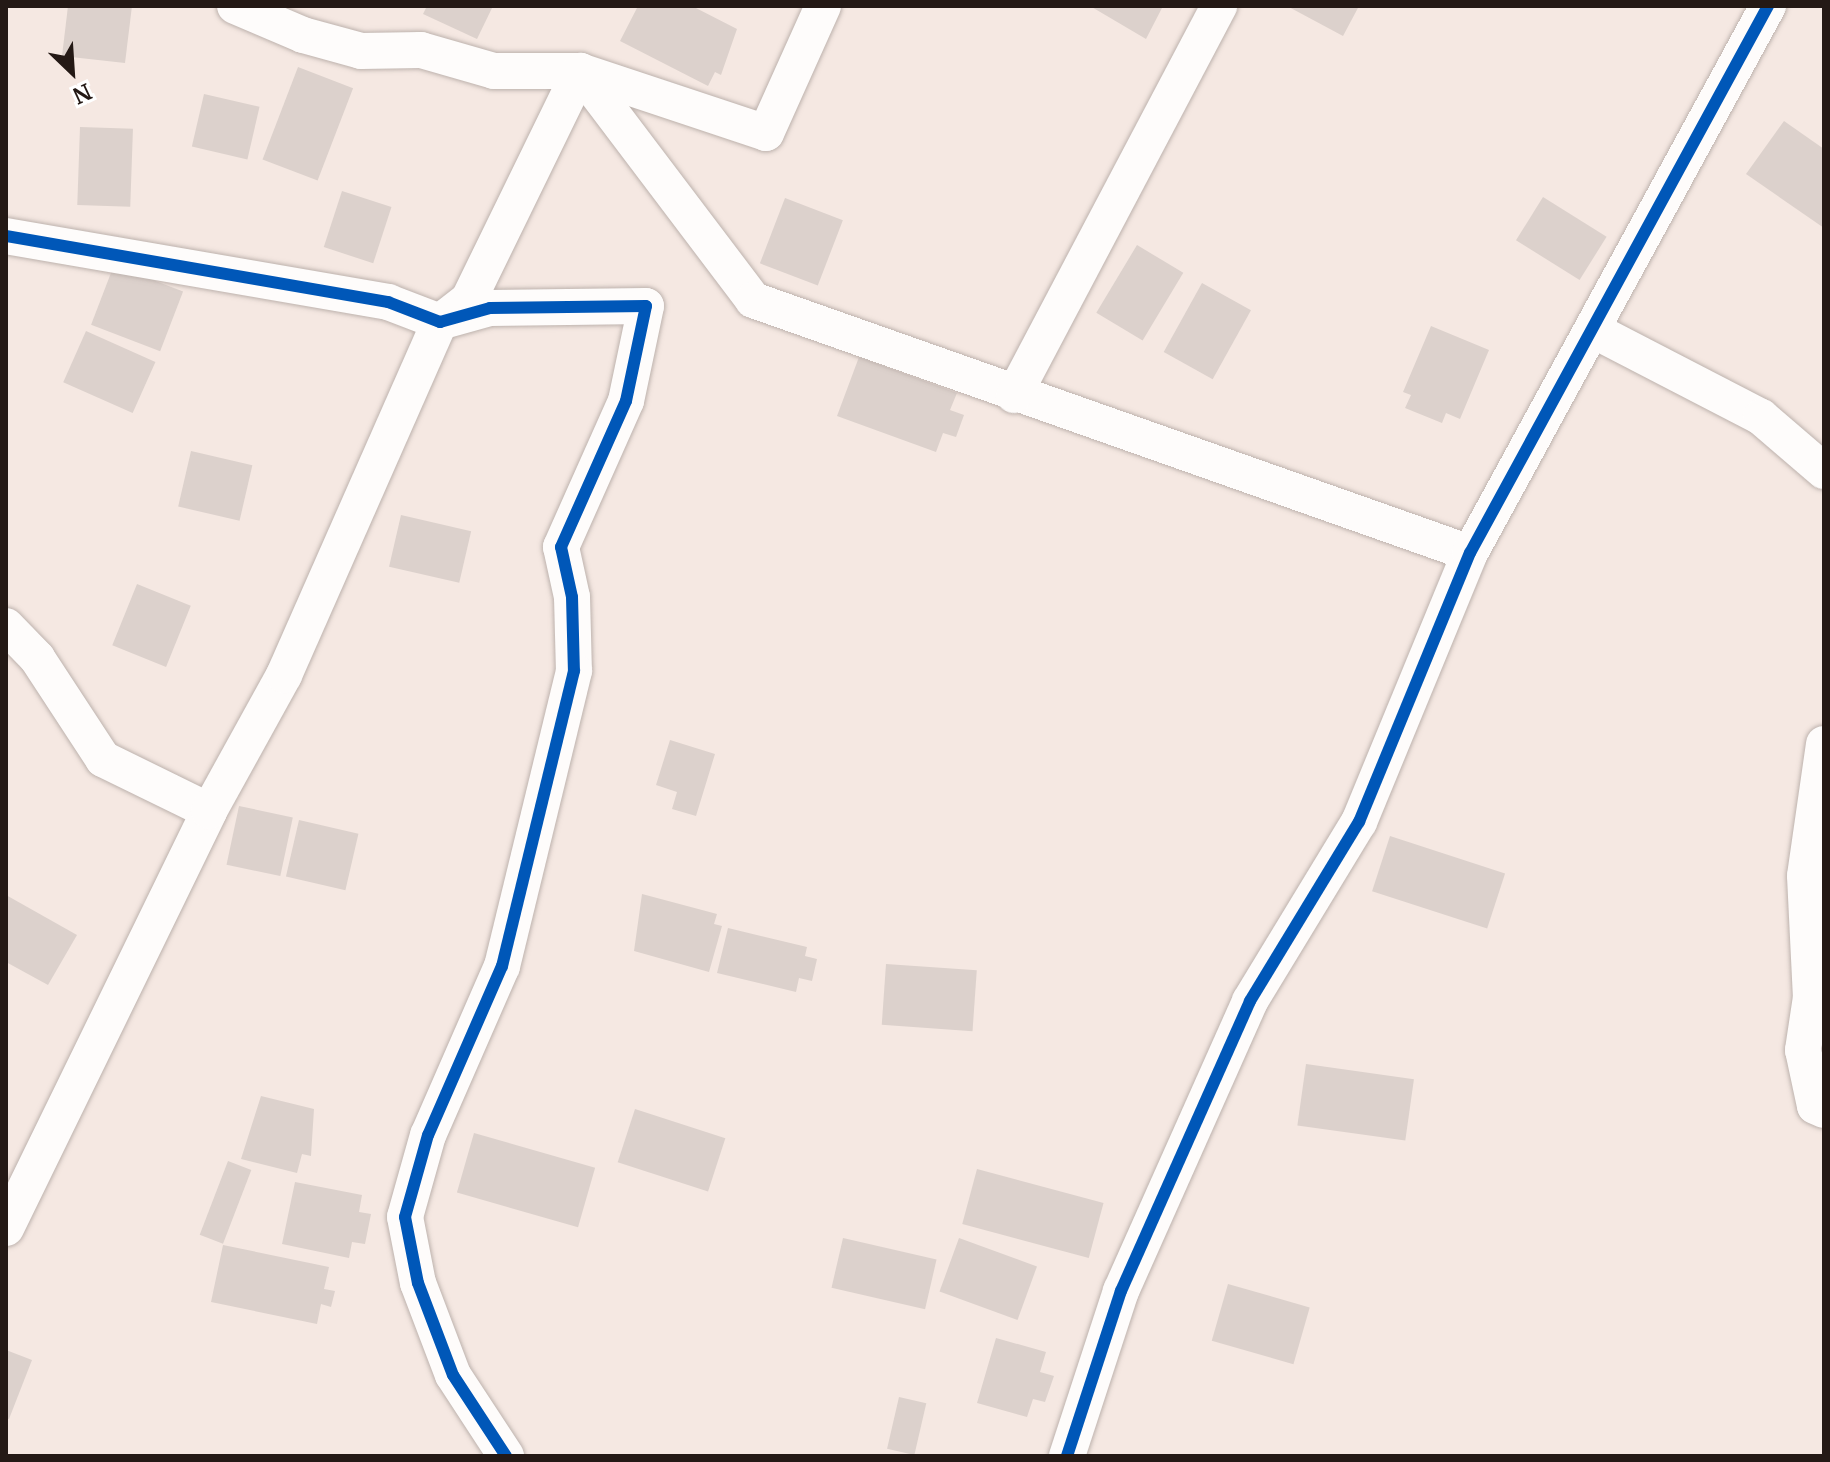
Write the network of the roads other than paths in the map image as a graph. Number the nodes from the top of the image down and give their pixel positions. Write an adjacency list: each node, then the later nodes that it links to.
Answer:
1 (235, 6): 5 (street)
2 (823, 6): 5 (street)
3 (1219, 6): 9 (street)
4 (1768, 6): 8 (street)
5 (580, 71): 7 (street); 9 (street)
6 (6, 236): 7 (street)
7 (440, 322): 14 (street); 17 (street)
8 (1595, 331): 10 (street); 11 (street)
9 (1014, 395): 11 (street)
10 (1824, 471)
11 (1470, 553): 18 (street)
12 (6, 626): 14 (street)
13 (1824, 744): 15 (street)
14 (209, 811): 16 (street)
15 (1824, 1110)
16 (6, 1228)
17 (506, 1456)
18 (1067, 1456)

